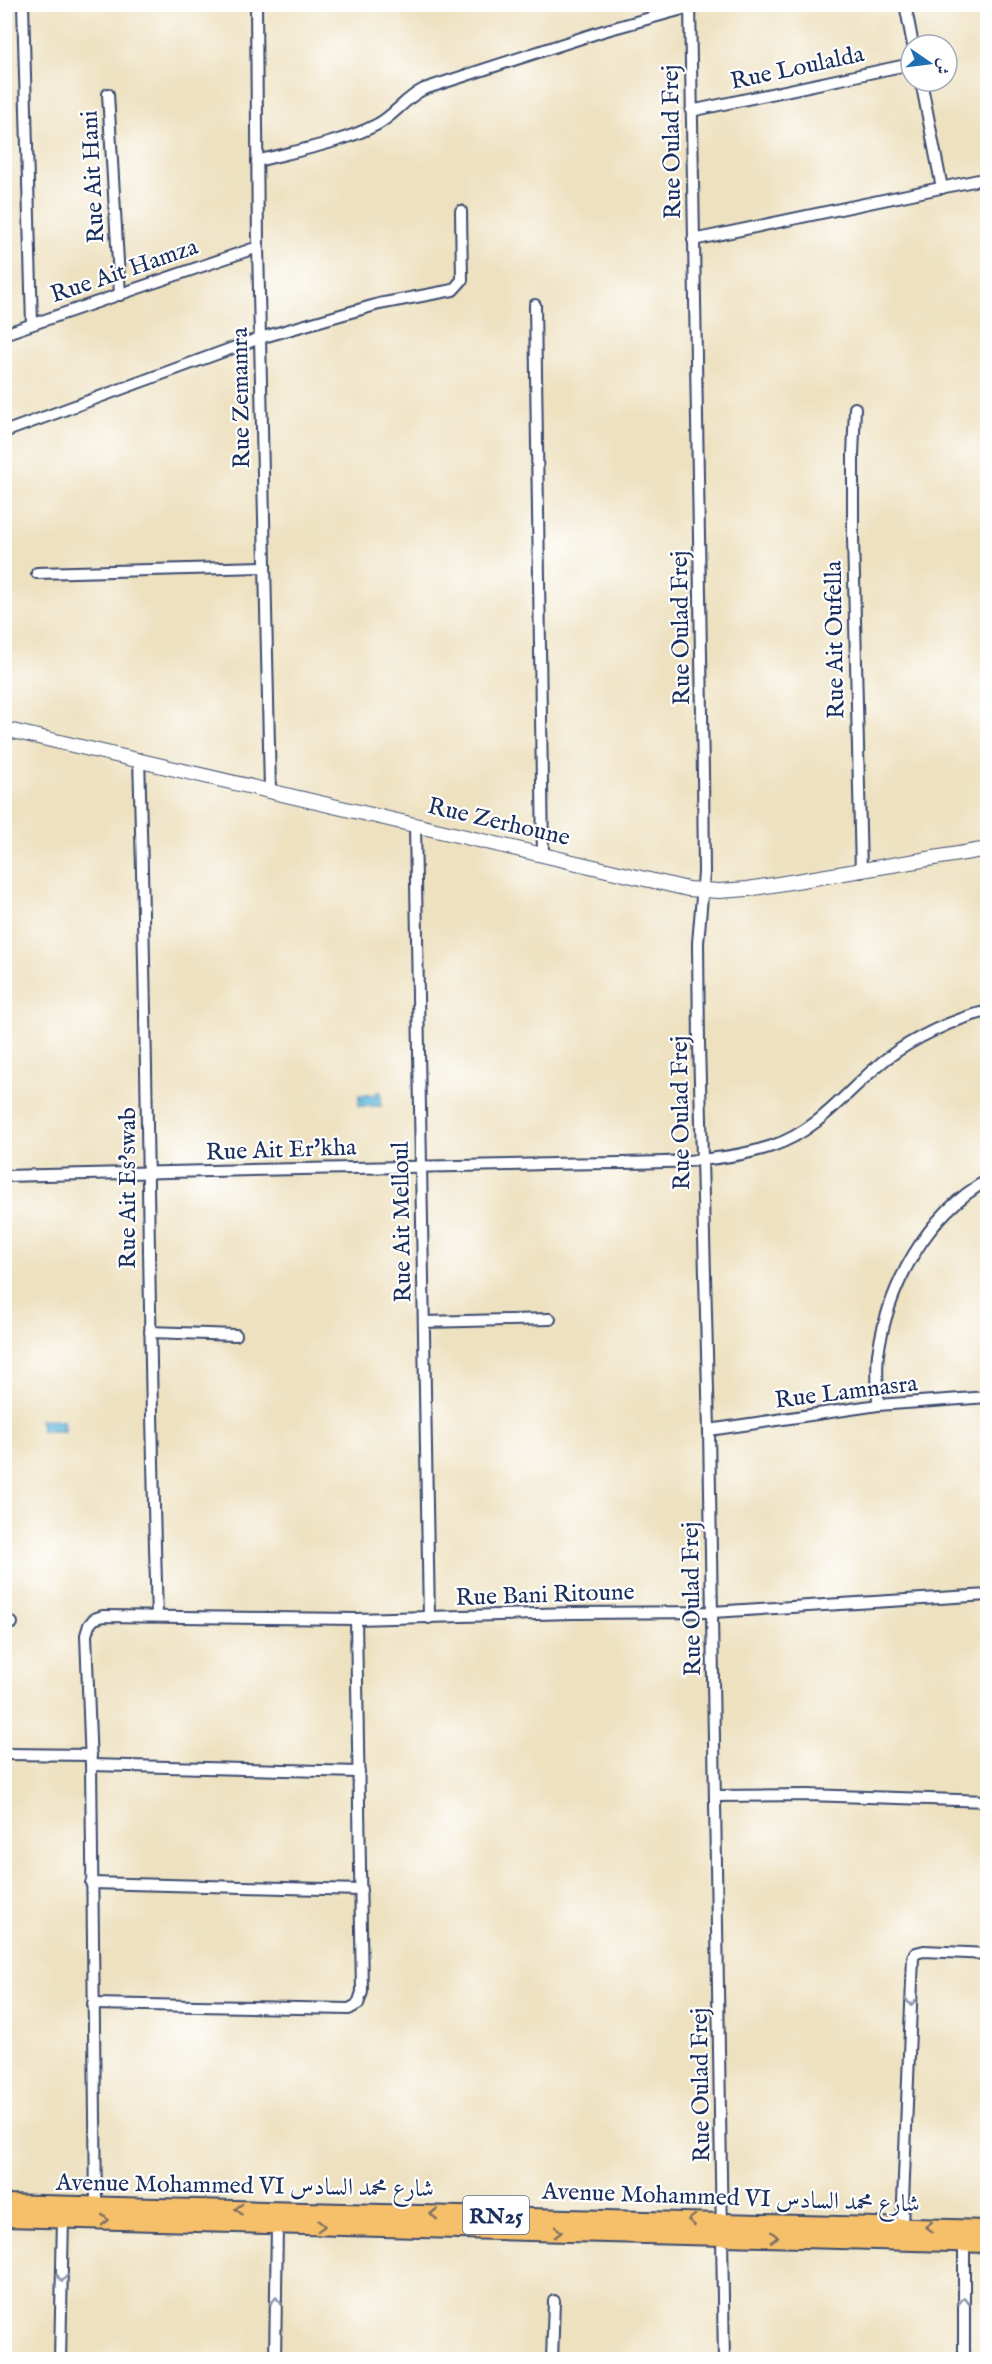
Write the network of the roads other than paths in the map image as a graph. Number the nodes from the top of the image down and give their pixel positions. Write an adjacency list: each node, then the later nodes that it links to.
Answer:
1 (23, 4): 18 (street)
2 (256, 4): 10 (street, Rue Zemamra)
3 (905, 4): 5 (street)
4 (690, 6): 9 (street, Rue Oulad Frej); 10 (street)
5 (911, 33)
6 (899, 67): 9 (street, Rue Loulalda)
7 (923, 93): 12 (street)
8 (108, 94): 16 (street, Rue Ait Hani)
9 (691, 111): 14 (street, Rue Oulad Frej)
10 (257, 161): 15 (street, Rue Zemamra)
11 (987, 178): 12 (street)
12 (942, 188): 14 (street)
13 (461, 211): 20 (street)
14 (693, 240): 32 (street, Rue Oulad Frej)
15 (258, 247): 16 (street, Rue Ait Hamza); 20 (street, Rue Zemamra)
16 (120, 295): 18 (street, Rue Ait Hamza)
17 (535, 305): 30 (street)
18 (32, 324): 19 (street, Rue Ait Hamza)
19 (4, 334)
20 (260, 338): 22 (street); 23 (street, Rue Zemamra)
21 (855, 408): 31 (street, Rue Ait Oufella)
22 (4, 432)
23 (265, 567): 24 (street); 27 (street, Rue Zemamra)
24 (37, 573)
25 (4, 729): 26 (street, Rue Zerhoune)
26 (139, 759): 27 (street, Rue Zerhoune); 36 (street, Rue Ait Es'swab)
27 (270, 790): 28 (street, Rue Zerhoune)
28 (415, 825): 30 (street, Rue Zerhoune); 35 (street, Rue Ait Melloul)
29 (987, 849): 31 (street, Rue Zerhoune)
30 (543, 853): 32 (street, Rue Zerhoune)
31 (861, 872): 32 (street, Rue Zerhoune)
32 (702, 890): 34 (street, Rue Oulad Frej)
33 (987, 1011): 34 (street, Rue Ait Er'kha)
34 (702, 1159): 35 (street, Rue Ait Er'kha); 45 (street, Rue Oulad Frej)
35 (421, 1167): 36 (street, Rue Ait Er'kha); 40 (street, Rue Ait Melloul)
36 (147, 1174): 37 (street, Rue Ait Er'kha); 41 (street, Rue Ait Es'swab)
37 (4, 1176)
38 (987, 1180): 44 (street)
39 (550, 1318): 40 (street)
40 (424, 1322): 49 (street, Rue Ait Melloul)
41 (150, 1332): 42 (street); 48 (street, Rue Ait Es'swab)
42 (236, 1335)
43 (987, 1397): 44 (street, Rue Lamnasra)
44 (878, 1405): 45 (street, Rue Lamnasra)
45 (709, 1430): 47 (street, Rue Oulad Frej)
46 (987, 1595): 47 (street, Rue Bani Ritoune)
47 (712, 1612): 49 (street, Rue Bani Ritoune); 54 (street, Rue Oulad Frej)
48 (157, 1616): 50 (street, Rue Bani Ritoune); 52 (street, Rue Bani Ritoune)
49 (429, 1618): 50 (street, Rue Bani Ritoune)
50 (356, 1619): 53 (street)
51 (4, 1754): 52 (street)
52 (91, 1760): 53 (street); 56 (street)
53 (359, 1772): 57 (street)
54 (715, 1796): 55 (street); 66 (street, Rue Oulad Frej)
55 (987, 1801)
56 (91, 1883): 57 (street); 59 (street)
57 (361, 1890): 59 (street)
58 (987, 1954): 65 (street, one-way to 65)
59 (93, 2004): 61 (street)
60 (4, 2203): 61 (main road, Avenue Mohammed VI شارع محمد السادس / RN25)
61 (96, 2205): 66 (main road, Avenue Mohammed VI شارع محمد السادس / RN25, one-way to 61)
62 (4, 2218): 63 (main road, Avenue Mohammed VI شارع محمد السادس / RN25)
63 (63, 2219): 64 (main road, Avenue Mohammed VI شارع محمد السادس / RN25, one-way to 64); 71 (street, one-way to 71)
64 (277, 2225): 66 (main road, Avenue Mohammed VI شارع محمد السادس / RN25, one-way to 66); 72 (street, one-way to 64)
65 (902, 2226): 66 (main road, Avenue Mohammed VI شارع محمد السادس / RN25); 67 (main road, Avenue Mohammed VI شارع محمد السادس / RN25, one-way to 65)
66 (722, 2229): 68 (main road, Avenue Mohammed VI شارع محمد السادس / RN25, one-way to 68); 74 (street, Rue Oulad Frej)
67 (987, 2229)
68 (964, 2243): 69 (main road, Avenue Mohammed VI شارع محمد السادس / RN25); 75 (street, one-way to 68)
69 (987, 2244)
70 (554, 2301): 73 (street)
71 (60, 2360)
72 (275, 2360)
73 (552, 2360)
74 (724, 2360)
75 (964, 2360)

